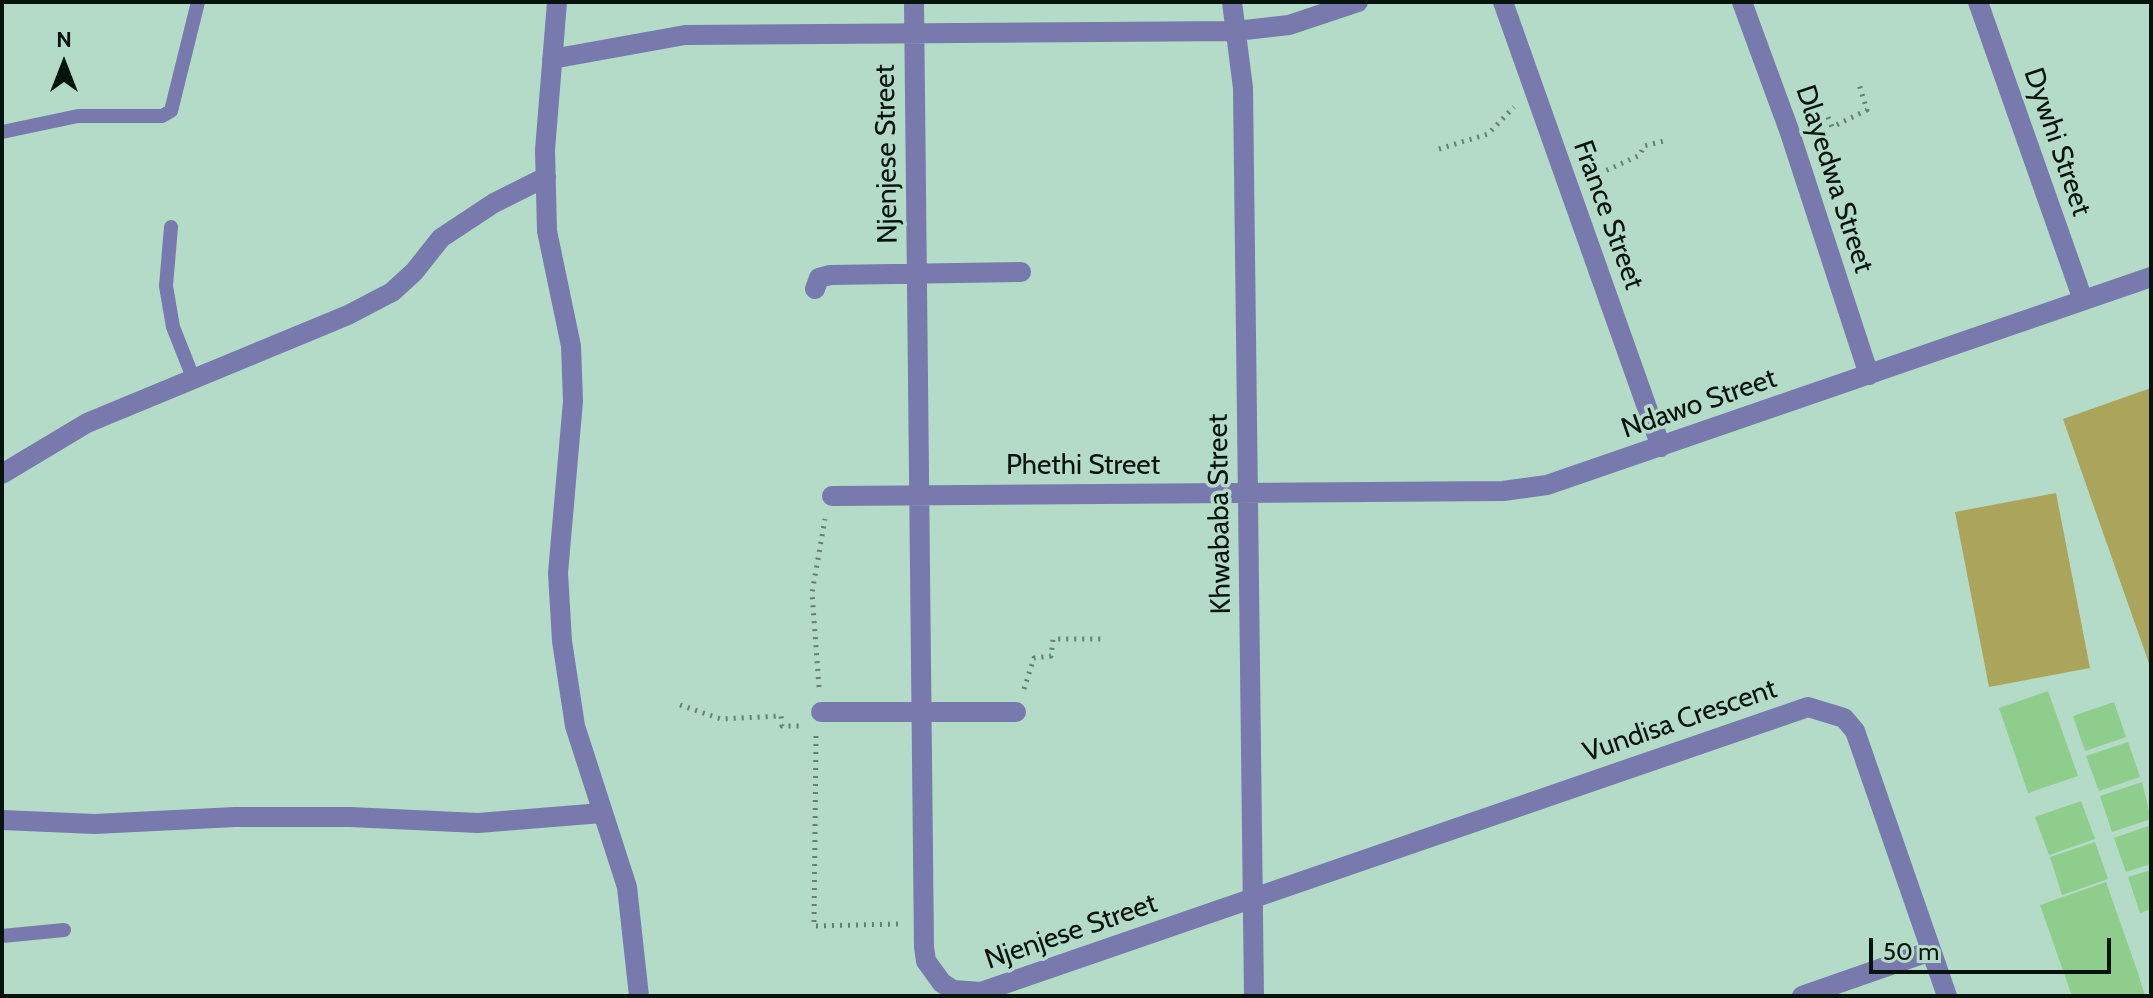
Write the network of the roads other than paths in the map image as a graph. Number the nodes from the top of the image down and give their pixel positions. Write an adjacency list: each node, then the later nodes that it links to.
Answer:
1 (198, 2): 12 (lane)
2 (557, 2): 11 (street)
3 (914, 2): 10 (street, Njenjese Street)
4 (1232, 2): 9 (street, Khwababa Street)
5 (1358, 2): 9 (street)
6 (1503, 2): 22 (street, France Street)
7 (1742, 2): 20 (street, Dlayedwa Street)
8 (1978, 2): 19 (street, Dywhi Street)
9 (1236, 31): 10 (street); 24 (street, Khwababa Street)
10 (914, 33): 11 (street); 16 (street, Njenjese Street)
11 (552, 59): 13 (street)
12 (2, 132)
13 (546, 177): 21 (street); 30 (street)
14 (171, 227): 21 (lane)
15 (1021, 272): 16 (street, Njenjese Street)
16 (917, 275): 18 (street, Njenjese Street); 25 (street, Njenjese Street)
17 (2151, 277): 19 (street, Ndawo Street)
18 (815, 289)
19 (2083, 300): 20 (street, Ndawo Street)
20 (1869, 375): 22 (street, Ndawo Street)
21 (194, 380): 23 (street)
22 (1661, 447): 24 (street, Ndawo Street)
23 (2, 474)
24 (1248, 493): 25 (street, Phethi Street); 32 (street, Khwababa Street)
25 (919, 495): 26 (street); 28 (street, Njenjese Street)
26 (832, 496)
27 (821, 712): 28 (street)
28 (921, 712): 29 (street); 32 (street, Njenjese Street)
29 (1016, 712)
30 (602, 813): 31 (street); 36 (street)
31 (2, 820)
32 (1253, 899): 35 (street, Vundisa Crescent); 37 (street, Khwababa Street)
33 (64, 930): 34 (lane)
34 (2, 936)
35 (1931, 951): 38 (street); 39 (street, Vundisa Crescent)
36 (639, 996)
37 (1254, 996)
38 (1802, 996)
39 (1947, 996)

